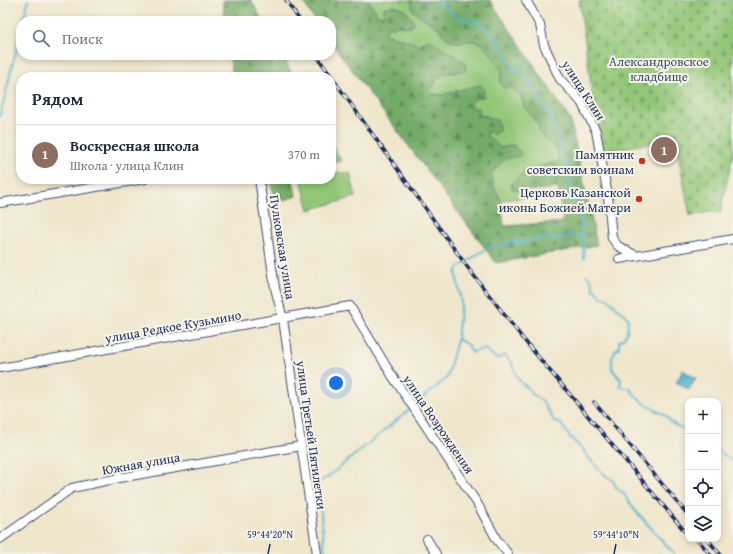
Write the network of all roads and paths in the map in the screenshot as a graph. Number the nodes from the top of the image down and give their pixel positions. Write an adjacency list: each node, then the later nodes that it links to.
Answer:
1 (526, 0): 6 (street, улица Клин)
2 (115, 184): 4 (street)
3 (260, 184): 9 (street, Пулковская улица)
4 (0, 203)
5 (733, 239): 6 (street)
6 (636, 256): 7 (street)
7 (619, 259)
8 (350, 306): 9 (street, улица Редкое Кузьмино); 16 (street, улица Возрождения)
9 (283, 319): 10 (street, улица Редкое Кузьмино); 11 (street, улица Третьей Пятилетки)
10 (0, 368)
11 (301, 446): 12 (street, Южная улица); 14 (street, улица Третьей Пятилетки)
12 (0, 539)
13 (427, 539): 15 (street)
14 (317, 554)
15 (436, 554)
16 (508, 554)

